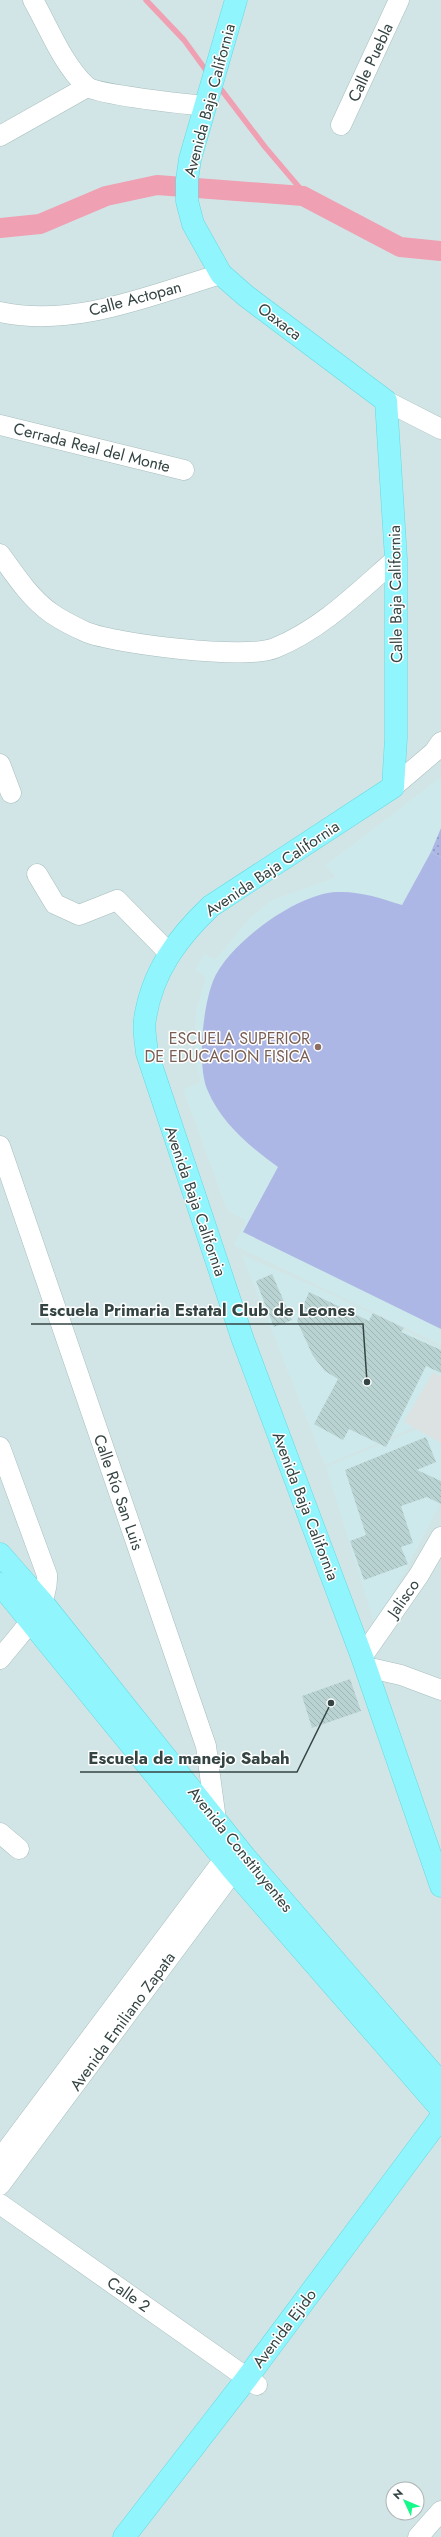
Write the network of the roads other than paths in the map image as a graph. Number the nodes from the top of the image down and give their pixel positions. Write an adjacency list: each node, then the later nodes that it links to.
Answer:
1 (33, 0): 4 (street)
2 (399, 0): 6 (street, Calle Puebla)
3 (230, 6): 5 (main road, Avenida Baja California)
4 (87, 87): 5 (street); 7 (street)
5 (207, 100): 8 (main road, Avenida Baja California)
6 (341, 125)
7 (0, 136)
8 (193, 224): 9 (main road, Oaxaca)
9 (221, 274): 10 (street, Calle Actopan); 11 (main road, Oaxaca)
10 (0, 312)
11 (386, 401): 13 (street); 16 (main road, Calle Baja California)
12 (0, 425): 14 (street, Cerrada Real del Monte)
13 (441, 430)
14 (184, 470)
15 (0, 554): 16 (street)
16 (396, 559): 19 (main road, Calle Baja California)
17 (441, 742): 19 (street, Avenida Baja California)
18 (0, 764): 20 (street)
19 (393, 787): 22 (main road, Avenida Baja California)
20 (11, 793)
21 (37, 874): 22 (street)
22 (169, 953): 30 (main road, Avenida Baja California)
23 (0, 1146): 32 (street, Calle Río San Luis)
24 (0, 1447): 28 (street)
25 (441, 1537): 30 (street, Jalisco)
26 (0, 1554): 28 (main road, Avenida Constituyentes)
27 (0, 1584): 28 (main road, Avenida Constituyentes)
28 (36, 1611): 29 (street); 32 (main road, Avenida Constituyentes); 34 (main road, Avenida Constituyentes)
29 (0, 1659)
30 (364, 1662): 31 (street); 37 (main road, Avenida Baja California)
31 (441, 1690)
32 (216, 1820): 34 (street, Calle Río San Luis); 36 (main road, Avenida Constituyentes)
33 (0, 1833): 35 (street)
34 (210, 1841): 36 (main road, Avenida Constituyentes)
35 (19, 1849)
36 (234, 1857): 38 (main road, Avenida Constituyentes); 39 (main road, Avenida Constituyentes); 42 (street, Avenida Emiliano Zapata); 43 (street, Avenida Emiliano Zapata)
37 (440, 1882)
38 (441, 2083)
39 (441, 2109)
40 (441, 2118): 45 (main road, Avenida Ejido)
41 (441, 2142): 45 (main road, Avenida Ejido)
42 (0, 2159)
43 (0, 2185)
44 (0, 2204): 45 (street, Calle 2)
45 (252, 2381): 47 (main road, Avenida Ejido); 48 (main road, Avenida Ejido)
46 (441, 2511): 49 (street)
47 (124, 2537)
48 (142, 2537)
49 (418, 2537)

